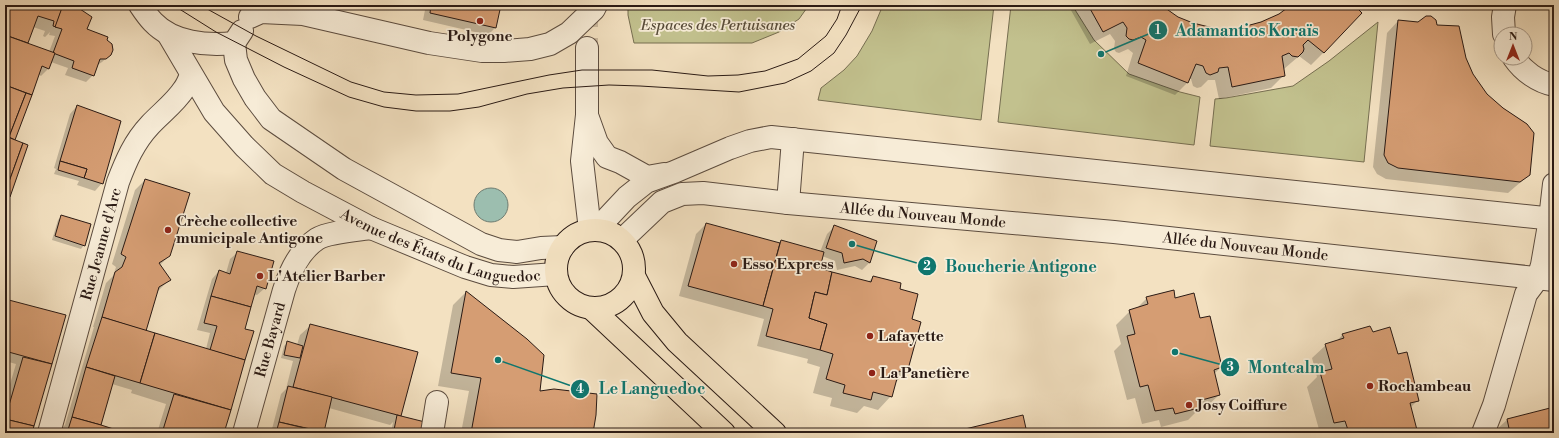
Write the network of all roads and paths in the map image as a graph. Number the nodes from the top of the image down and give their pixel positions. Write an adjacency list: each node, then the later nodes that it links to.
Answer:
1 (140, 5): 6 (street)
2 (596, 5): 4 (street)
3 (1505, 5): 5 (street)
4 (250, 11): 7 (street)
5 (1504, 26)
6 (168, 34): 7 (street); 10 (street, Avenue des États du Languedoc)
7 (234, 43): 21 (street, Avenue des États du Languedoc)
8 (587, 48): 12 (street)
9 (1521, 66): 11 (street)
10 (191, 75): 18 (street, Avenue des États du Languedoc); 27 (street, Rue Jeanne d'Arc)
11 (1554, 85)
12 (587, 115): 14 (street); 19 (street)
13 (793, 139): 14 (street); 16 (street); 17 (street)
14 (674, 172): 19 (street)
15 (1554, 184): 17 (street)
16 (788, 203): 20 (street, Allée du Nouveau Monde); 24 (street, Allée du Nouveau Monde)
17 (1552, 219): 24 (street)
18 (371, 228): 22 (street, Avenue des États du Languedoc); 28 (street, Rue Bayard)
19 (593, 230): 20 (main road); 21 (main road)
20 (622, 240): 23 (main road)
21 (563, 247): 22 (main road)
22 (556, 274): 25 (main road)
23 (634, 276): 25 (main road); 31 (main road)
24 (1546, 279): 32 (street)
25 (591, 308): 30 (main road)
26 (437, 402): 29 (street)
27 (49, 433)
28 (244, 433)
29 (432, 433)
30 (724, 433)
31 (775, 433)
32 (1483, 433)

